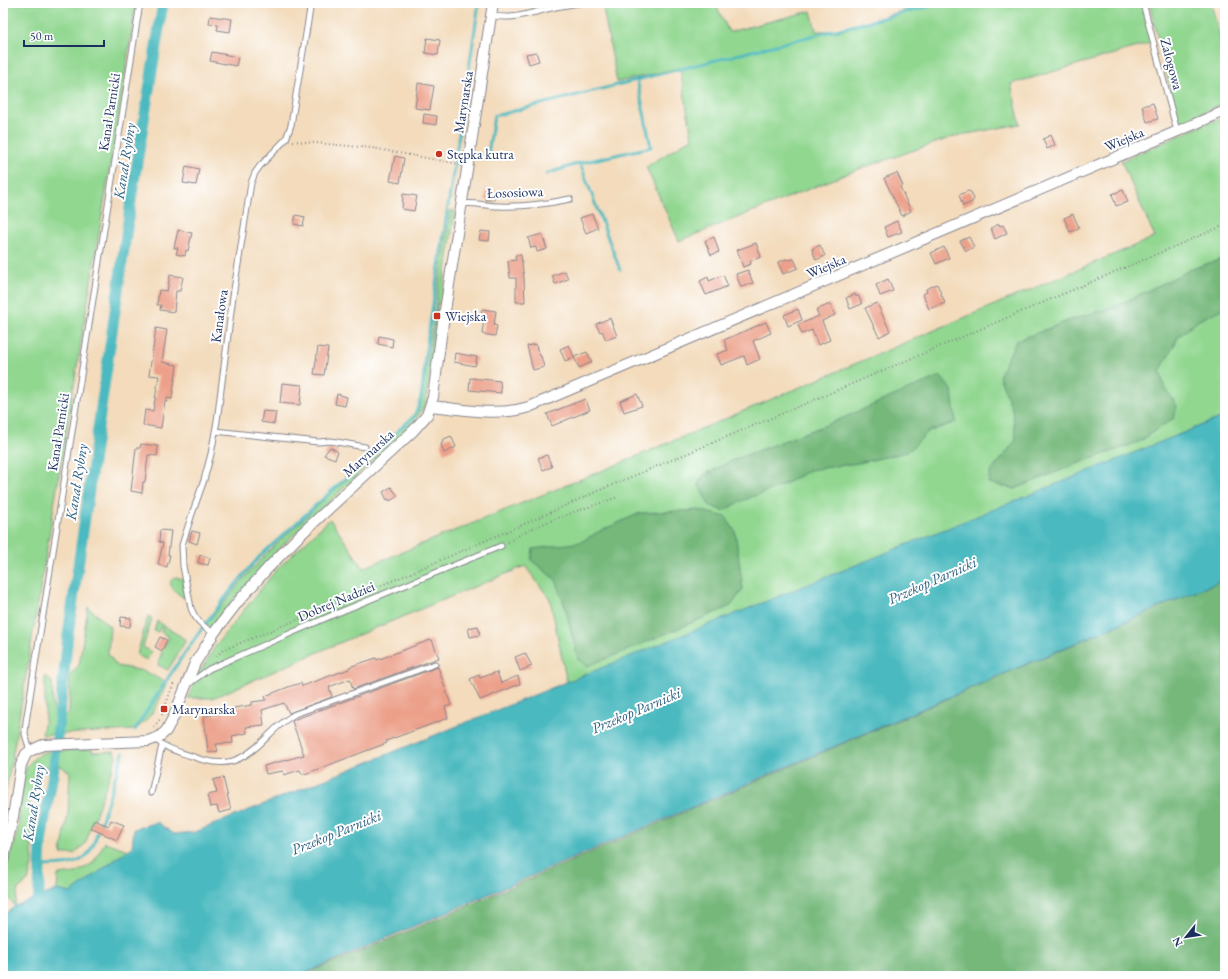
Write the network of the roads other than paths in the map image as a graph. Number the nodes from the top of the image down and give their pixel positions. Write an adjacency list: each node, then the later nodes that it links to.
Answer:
1 (140, 3): 19 (lane, Kanał Parnicki)
2 (311, 3): 12 (lane, Kanałowa)
3 (493, 3): 6 (street, Marynarska)
4 (580, 3): 6 (lane)
5 (1143, 3): 8 (lane, Załogowa)
6 (491, 15): 10 (street, Marynarska)
7 (1225, 111): 8 (street, Wiejska)
8 (1177, 132): 11 (street, Wiejska)
9 (570, 199): 10 (lane, Łososiowa)
10 (462, 204): 11 (street, Marynarska)
11 (430, 406): 15 (street, Marynarska)
12 (215, 431): 13 (lane); 15 (lane, Kanałowa)
13 (365, 447)
14 (501, 546): 17 (lane, Dobrej Nadziei)
15 (211, 631): 17 (street, Marynarska)
16 (435, 664): 18 (lane)
17 (184, 687): 18 (street, Marynarska)
18 (157, 738): 19 (street); 20 (lane)
19 (30, 751): 21 (street)
20 (151, 793)
21 (3, 862)

